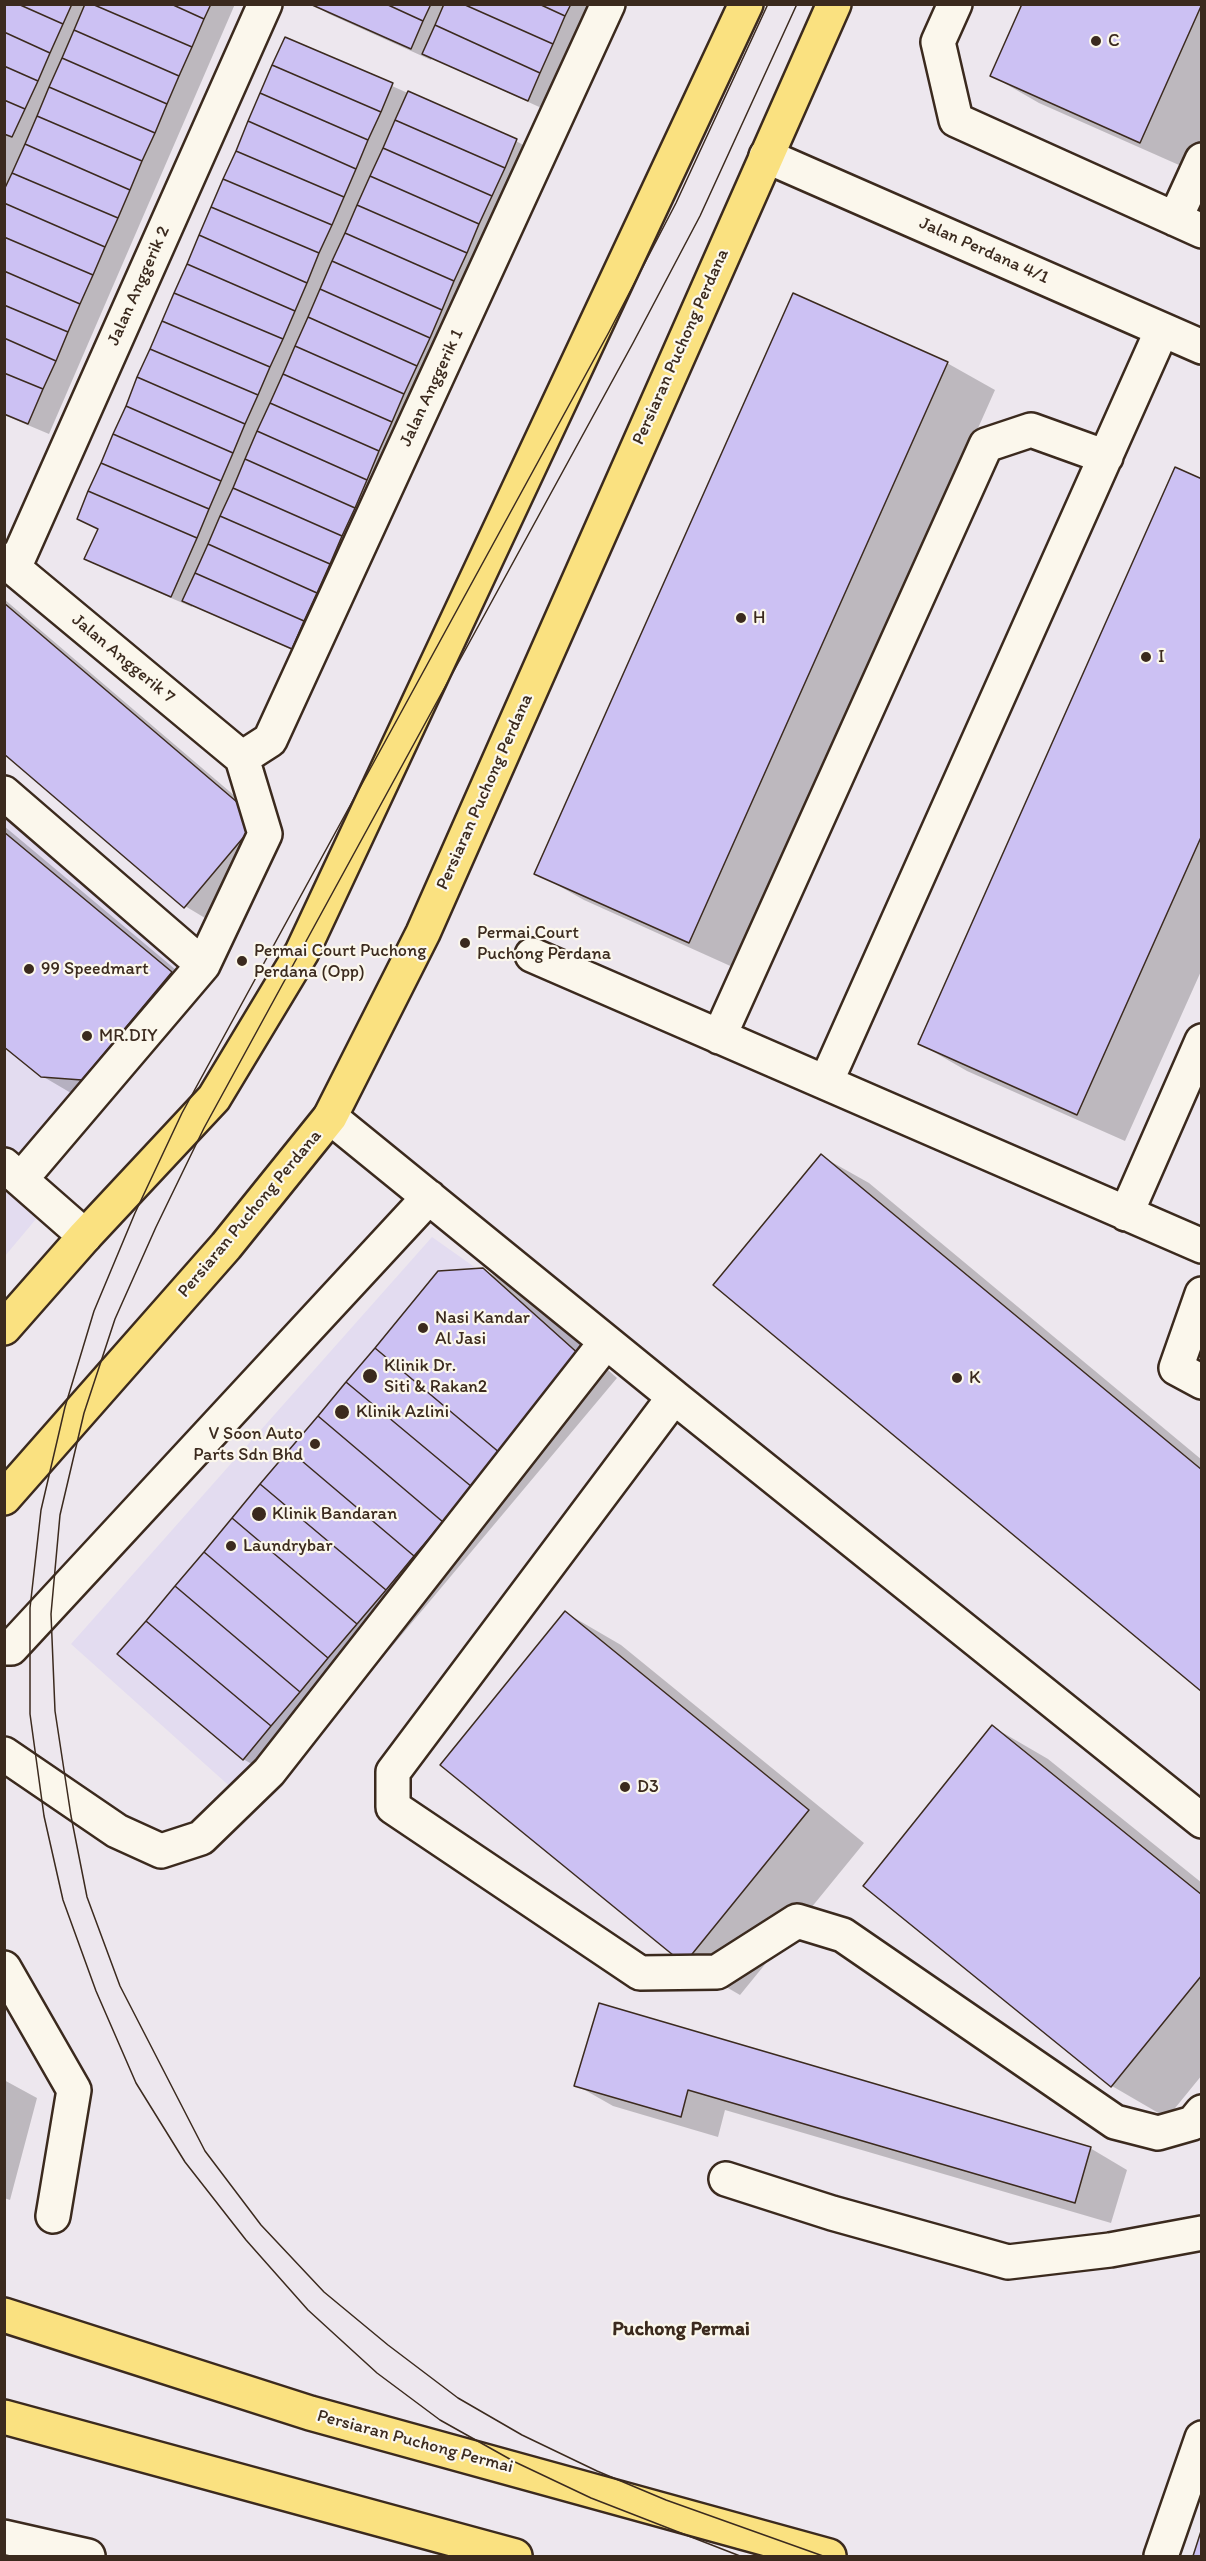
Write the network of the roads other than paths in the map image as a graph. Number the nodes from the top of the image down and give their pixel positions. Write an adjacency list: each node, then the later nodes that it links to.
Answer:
1 (265, 4): 12 (street, Jalan Anggerik 2)
2 (608, 4): 13 (street, Jalan Anggerik 1)
3 (746, 4): 24 (main road)
4 (834, 4): 6 (main road, Persiaran Puchong Perdana)
5 (955, 4): 8 (street)
6 (766, 156): 9 (street, Jalan Perdana 4/1); 20 (main road, Persiaran Puchong Perdana)
7 (1202, 160): 8 (street)
8 (1188, 225)
9 (1162, 330): 10 (street, Jalan Perdana 4/1); 11 (street)
10 (1202, 347)
11 (1106, 457): 17 (street); 19 (street)
12 (9, 564): 13 (street, Jalan Anggerik 7)
13 (242, 758): 16 (street)
14 (4, 793): 16 (street)
15 (532, 955): 17 (street)
16 (203, 965): 21 (street)
17 (719, 1036): 19 (street)
18 (1202, 1041): 23 (street)
19 (826, 1082): 23 (street)
20 (330, 1117): 22 (street); 31 (main road, Persiaran Puchong Perdana)
21 (13, 1172): 24 (street)
22 (429, 1197): 28 (street); 32 (street)
23 (1126, 1214): 25 (street)
24 (85, 1236): 27 (main road)
25 (1202, 1246)
26 (1202, 1294): 29 (street)
27 (4, 1328)
28 (606, 1342): 30 (street); 33 (street)
29 (1202, 1382)
30 (674, 1397): 34 (street); 36 (street)
31 (4, 1498)
32 (4, 1648)
33 (4, 1754)
34 (1202, 1821)
35 (4, 1968): 38 (street)
36 (1202, 2112)
37 (726, 2179): 39 (street)
38 (53, 2216)
39 (1202, 2233)
40 (4, 2315): 46 (main road, Persiaran Puchong Permai)
41 (4, 2417): 45 (main road)
42 (1202, 2438): 47 (street)
43 (4, 2536): 44 (street)
44 (88, 2556)
45 (515, 2556)
46 (829, 2556)
47 (1161, 2556)

